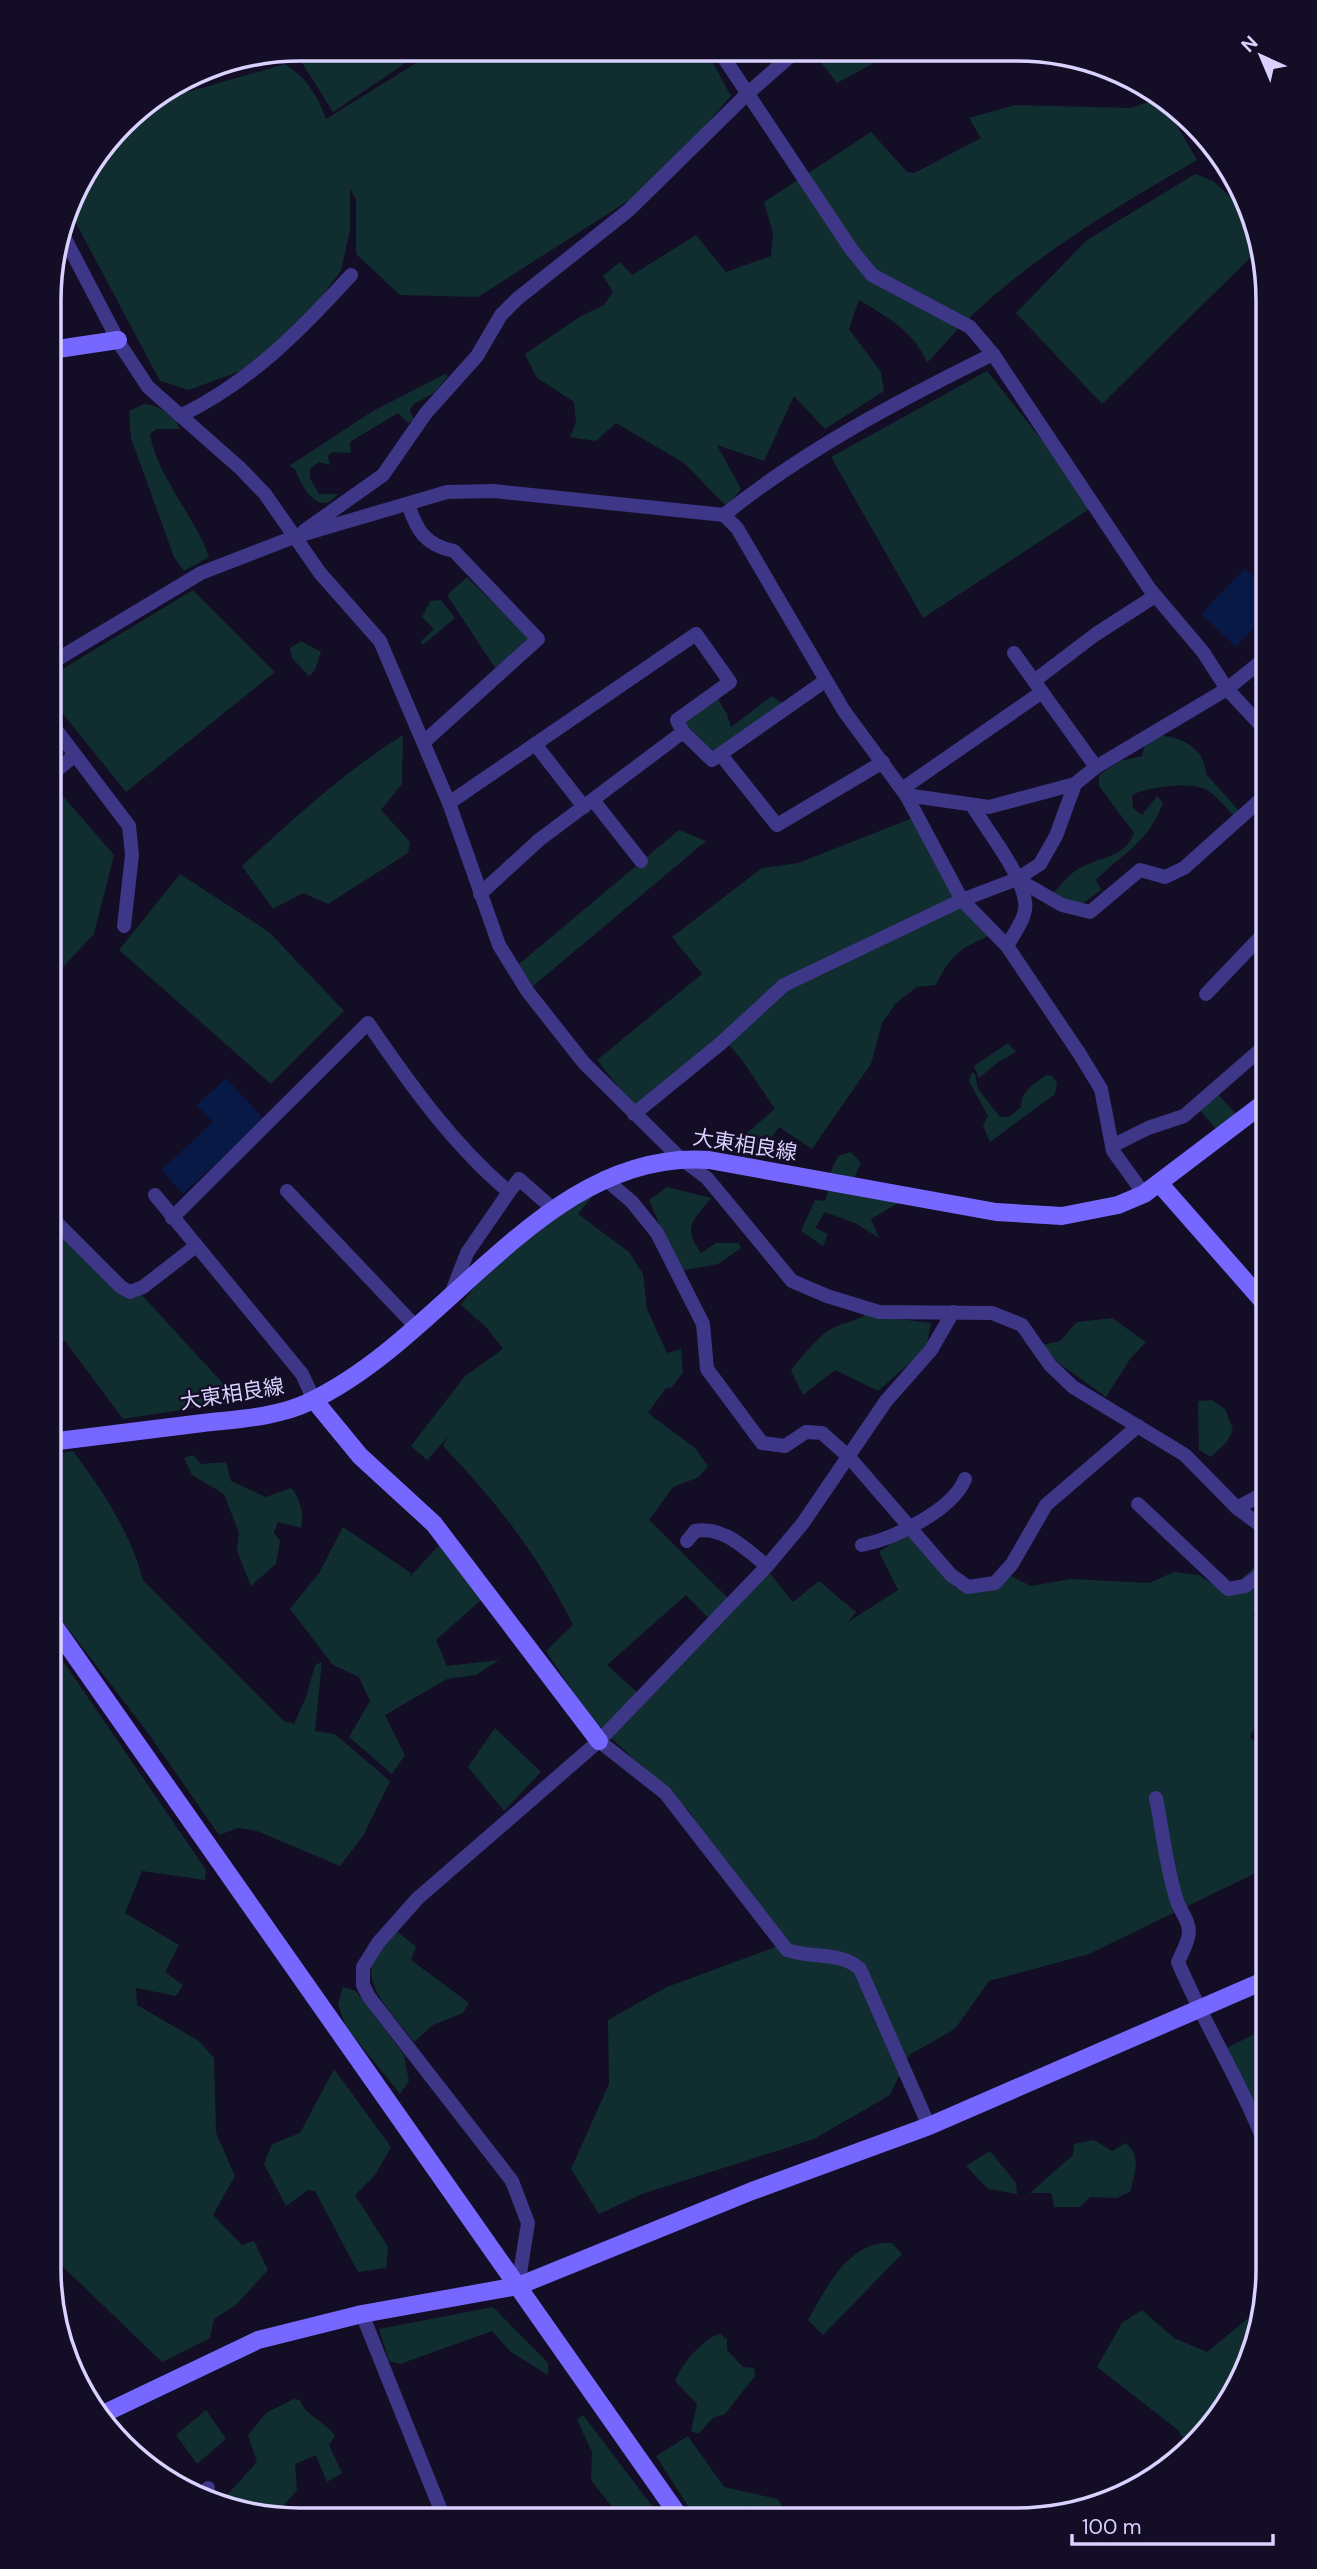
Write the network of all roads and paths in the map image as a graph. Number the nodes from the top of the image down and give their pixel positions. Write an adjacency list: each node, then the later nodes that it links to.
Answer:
1 (726, 61): 3 (street)
2 (785, 61): 3 (street)
3 (747, 94): 8 (street); 12 (street)
4 (68, 244): 6 (street)
5 (351, 275): 9 (street)
6 (118, 340): 7 (street); 9 (street)
7 (61, 349)
8 (993, 354): 11 (street); 13 (street)
9 (180, 416): 12 (street)
10 (408, 504): 11 (street); 12 (street); 23 (street)
11 (724, 515): 17 (street)
12 (295, 537): 15 (street); 23 (street)
13 (1155, 596): 18 (street); 19 (street)
14 (1014, 653): 18 (street)
15 (61, 657)
16 (1256, 666): 19 (street)
17 (825, 681): 26 (street); 27 (street)
18 (1038, 686): 29 (street); 31 (street)
19 (1227, 689): 20 (street); 29 (street)
20 (1256, 720)
21 (683, 732): 24 (street); 26 (street); 33 (street)
22 (61, 736): 25 (street)
23 (424, 742): 32 (street)
24 (536, 744): 32 (street); 33 (street)
25 (75, 755): 28 (street); 40 (street)
26 (721, 755): 27 (street)
27 (883, 762): 31 (street)
28 (61, 767)
29 (1096, 767): 30 (street)
30 (1075, 784): 35 (street); 37 (street)
31 (904, 792): 35 (street); 39 (street)
32 (449, 803): 38 (street)
33 (588, 803): 36 (street); 38 (street)
34 (1256, 804): 37 (street)
35 (972, 805): 37 (street)
36 (641, 861)
37 (1017, 879): 39 (street); 42 (street)
38 (480, 894): 46 (street)
39 (962, 900): 42 (street); 46 (street)
40 (124, 926)
41 (1256, 942): 43 (street)
42 (1007, 946): 47 (street)
43 (1206, 994)
44 (1256, 1054): 47 (street)
45 (1256, 1109): 50 (street, 大東相良線)
46 (634, 1114): 48 (street)
47 (1114, 1145): 54 (street)
48 (680, 1158): 49 (street, 大東相良線); 54 (street, 大東相良線); 61 (street)
49 (604, 1178): 55 (street, 大東相良線); 66 (street)
50 (1159, 1183): 54 (street, 大東相良線); 59 (street)
51 (287, 1191): 62 (street)
52 (509, 1192): 55 (street); 56 (street); 60 (street)
53 (155, 1195): 56 (street)
54 (1144, 1195)
55 (552, 1208): 60 (street, 大東相良線)
56 (172, 1218): 58 (street)
57 (61, 1227): 58 (street)
58 (196, 1246): 63 (street)
59 (1255, 1293)
60 (449, 1300): 62 (street, 大東相良線)
61 (953, 1312): 64 (street); 66 (street)
62 (417, 1328): 63 (street, 大東相良線)
63 (314, 1400): 65 (street, 大東相良線); 78 (street)
64 (1138, 1426): 70 (street); 72 (street)
65 (61, 1441)
66 (849, 1457): 72 (street); 75 (street)
67 (965, 1479): 72 (street)
68 (1255, 1498): 70 (street)
69 (1138, 1504): 76 (street)
70 (1237, 1508): 71 (street)
71 (1255, 1522)
72 (908, 1526): 74 (street)
73 (687, 1541): 75 (street)
74 (862, 1545)
75 (767, 1566): 78 (street)
76 (1255, 1578)
77 (61, 1636): 84 (street)
78 (599, 1741): 83 (street); 84 (street)
79 (1156, 1798): 81 (street)
80 (1255, 1985): 81 (street)
81 (1199, 2011): 82 (street); 83 (street)
82 (1255, 2117)
83 (929, 2126): 84 (street)
84 (518, 2286): 85 (street); 88 (street)
85 (362, 2314): 86 (street); 87 (street)
86 (109, 2411)
87 (440, 2508)
88 (673, 2508)

